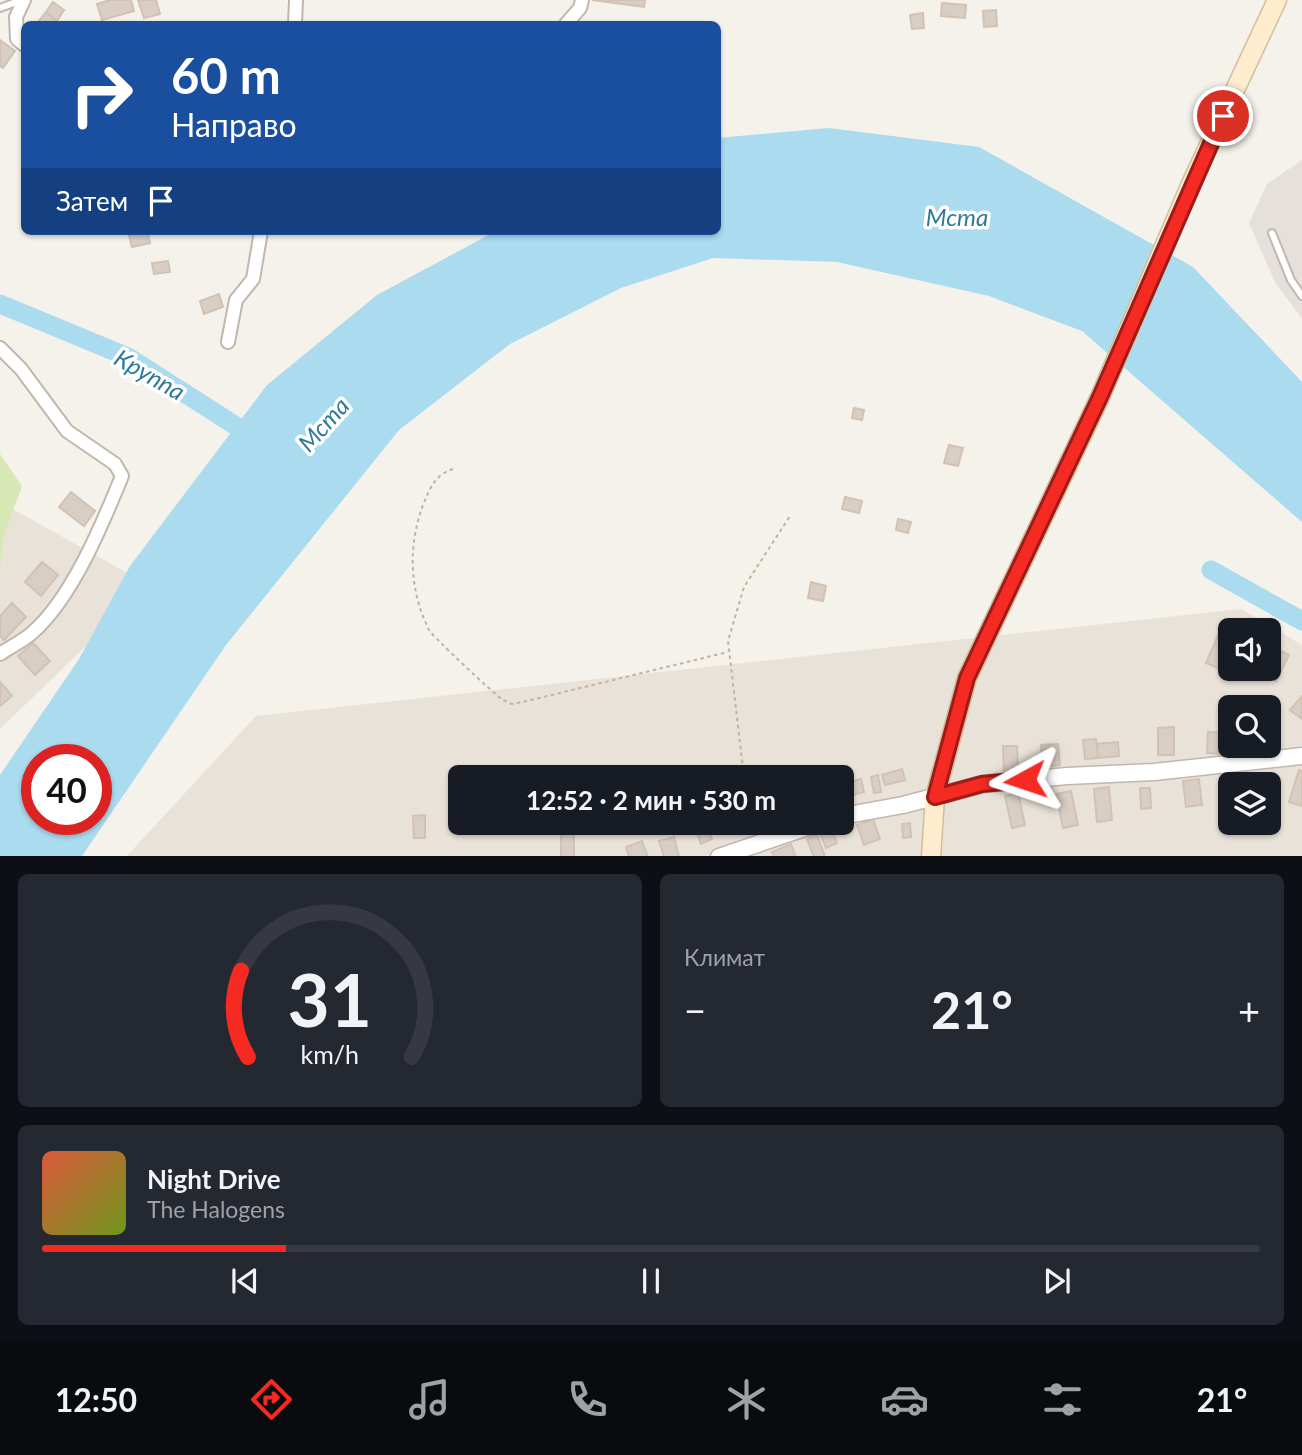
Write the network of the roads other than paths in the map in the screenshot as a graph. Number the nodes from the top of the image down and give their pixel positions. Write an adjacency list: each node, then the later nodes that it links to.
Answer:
1 (23, 0): 5 (lane); 8 (street)
2 (296, 0): 6 (street)
3 (582, 0): 7 (street)
4 (1277, 0): 16 (main road)
5 (0, 8)
6 (295, 21)
7 (569, 21)
8 (21, 42)
9 (1272, 233): 11 (lane)
10 (260, 235): 12 (street)
11 (1302, 296)
12 (228, 342)
13 (0, 348): 14 (street)
14 (0, 654)
15 (1302, 756): 16 (street)
16 (935, 797): 17 (street); 20 (main road)
17 (854, 814)
18 (783, 835): 19 (street)
19 (719, 856)
20 (931, 856)

